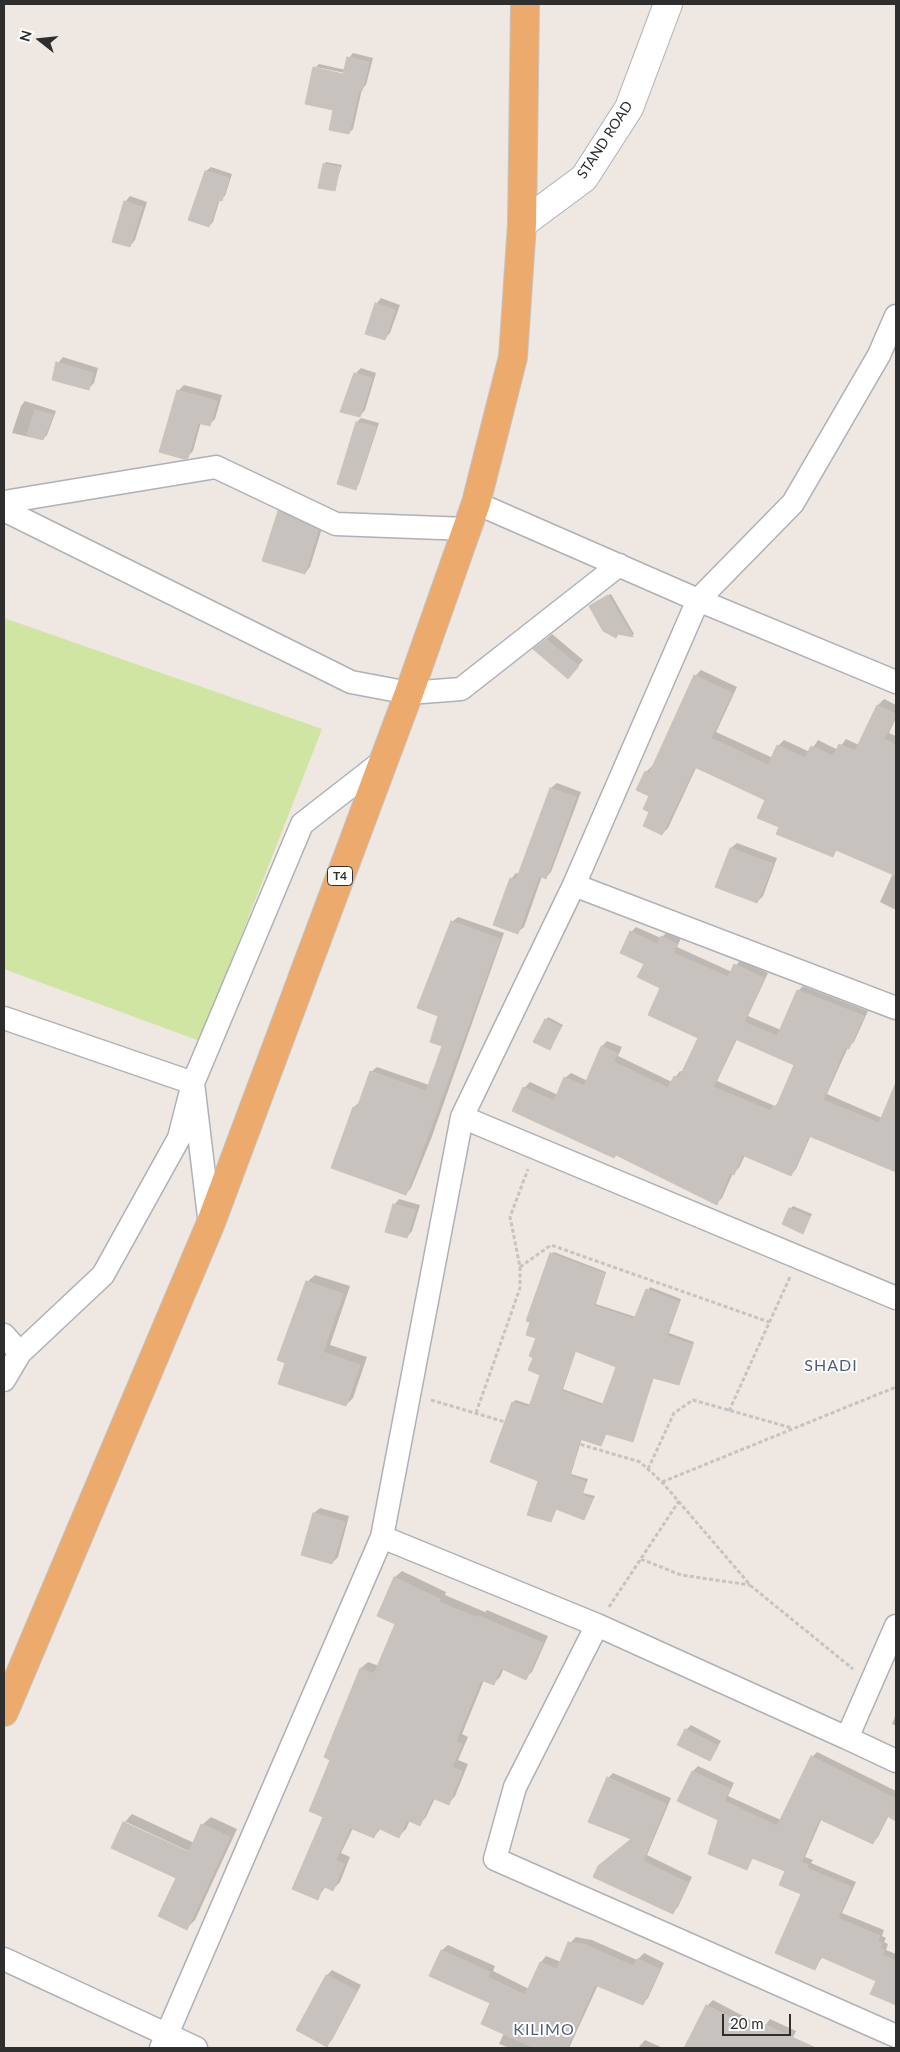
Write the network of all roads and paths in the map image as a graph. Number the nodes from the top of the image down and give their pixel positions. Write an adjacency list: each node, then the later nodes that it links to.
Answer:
1 (525, 4): 3 (highway, T4)
2 (668, 4): 3 (main road, STAND ROAD)
3 (522, 224): 6 (highway, T4)
4 (896, 316): 10 (street)
5 (4, 502): 8 (street)
6 (476, 503): 8 (highway, T4); 9 (street)
7 (4, 510): 12 (street)
8 (467, 529): 12 (highway, T4)
9 (619, 565): 10 (street); 12 (street)
10 (698, 600): 11 (street); 14 (street)
11 (896, 682)
12 (409, 693): 13 (highway, T4)
13 (384, 760): 17 (street); 20 (highway, T4)
14 (574, 885): 15 (street); 18 (street)
15 (896, 1008)
16 (4, 1018): 17 (street)
17 (193, 1083): 20 (street); 26 (street)
18 (462, 1117): 19 (street); 29 (street)
19 (536, 1147): 21 (street); 22 (path)
20 (210, 1225): 41 (highway, T4)
21 (799, 1257): 23 (street); 24 (path)
22 (520, 1267): 24 (path); 31 (path)
23 (896, 1298)
24 (769, 1322): 30 (path)
25 (4, 1334): 26 (street)
26 (20, 1353): 27 (street)
27 (4, 1380)
28 (896, 1387): 32 (path)
29 (409, 1393): 31 (path); 36 (street)
30 (729, 1411): 32 (path); 33 (path)
31 (476, 1413): 33 (path)
32 (792, 1429): 34 (path)
33 (648, 1469): 34 (path)
34 (662, 1482): 35 (path)
35 (679, 1502): 37 (path); 38 (path)
36 (382, 1537): 39 (street); 48 (street)
37 (641, 1559): 38 (path); 39 (path)
38 (750, 1586): 42 (path)
39 (596, 1625): 44 (street); 47 (street)
40 (896, 1626): 42 (street)
41 (11, 1677): 43 (highway, T4)
42 (871, 1684): 44 (street)
43 (4, 1712)
44 (847, 1738): 45 (street)
45 (896, 1761)
46 (4, 1959): 48 (street)
47 (896, 2036)
48 (164, 2042): 49 (street)
49 (196, 2048)

